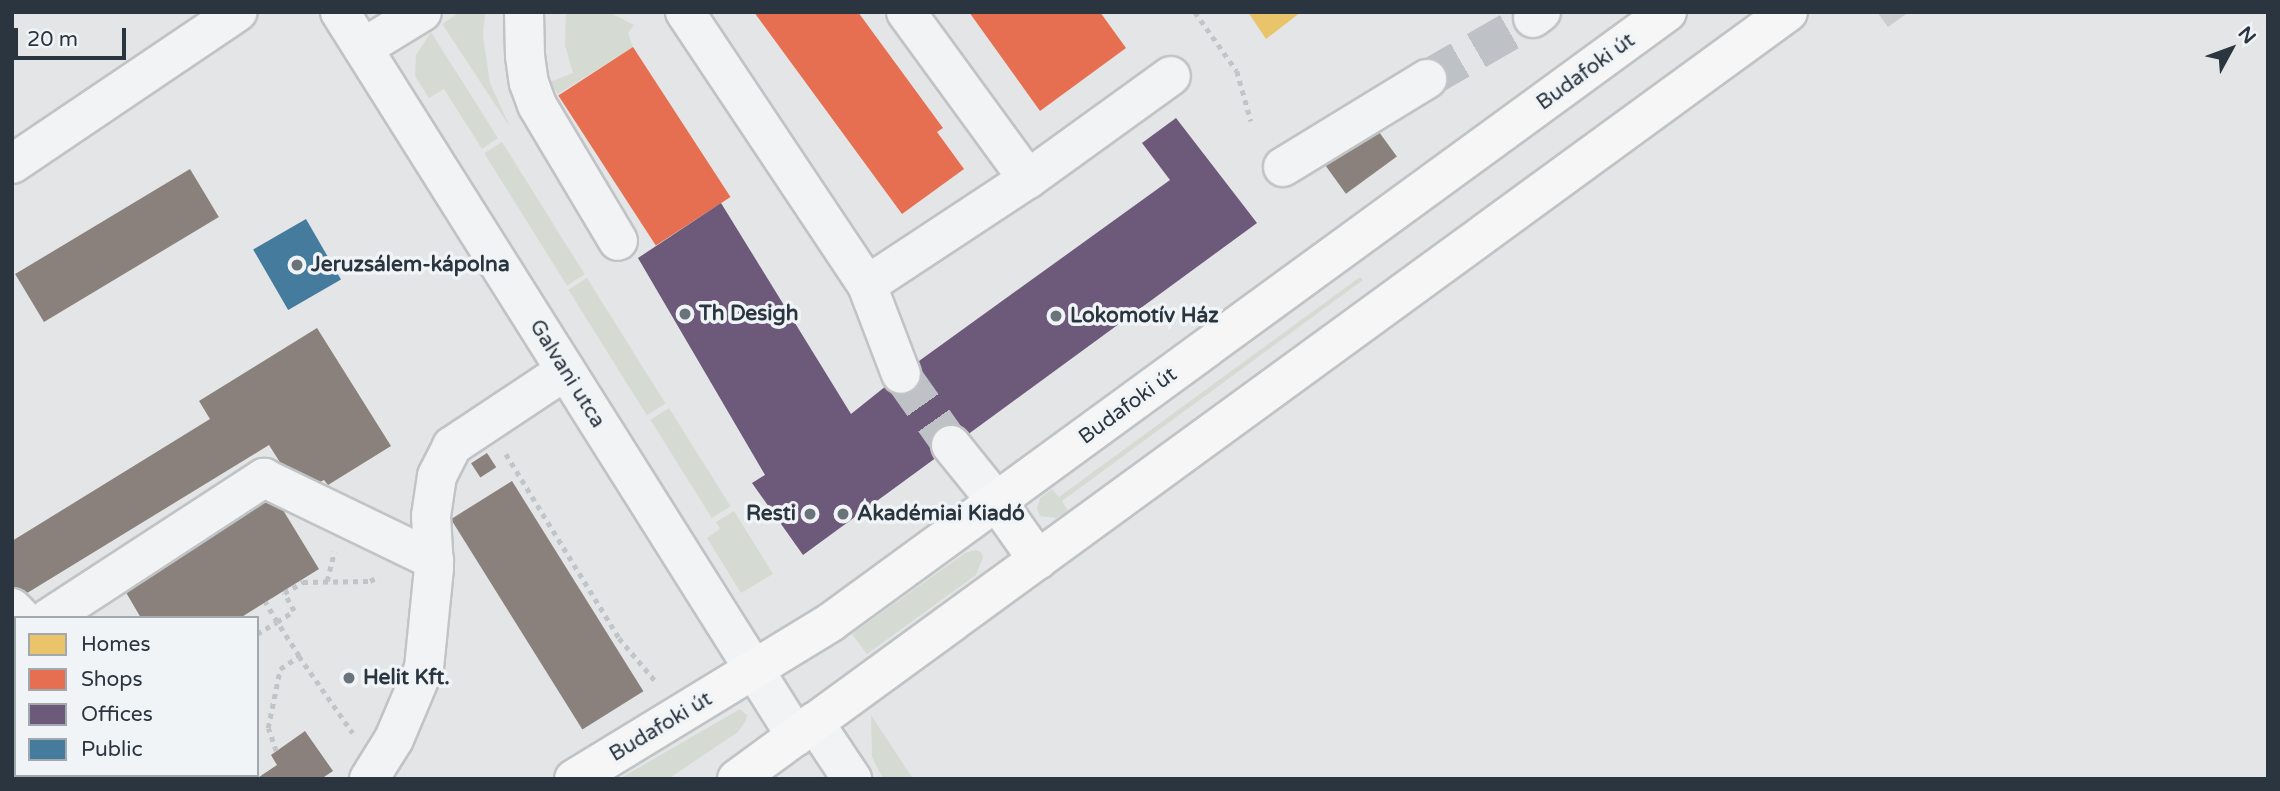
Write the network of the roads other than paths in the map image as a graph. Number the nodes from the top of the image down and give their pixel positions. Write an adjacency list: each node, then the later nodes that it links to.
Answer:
1 (237, 12): 12 (street)
2 (340, 12): 9 (street, Galvani utca)
3 (422, 12): 9 (street)
4 (524, 12): 15 (street)
5 (685, 12): 16 (street)
6 (906, 12): 14 (street)
7 (1667, 12): 20 (main road, Budafoki út)
8 (1787, 12): 22 (main road)
9 (363, 48): 17 (street, Galvani utca)
10 (1171, 76): 14 (street)
11 (1427, 79): 13 (street)
12 (12, 164)
13 (1283, 167)
14 (1028, 178): 16 (street)
15 (618, 241)
16 (867, 285): 18 (street)
17 (565, 371): 21 (street); 24 (street, Galvani utca)
18 (901, 374)
19 (951, 446): 20 (street)
20 (997, 502): 22 (main road); 24 (main road, Budafoki út)
21 (429, 557): 23 (street); 26 (street)
22 (1038, 559): 25 (main road)
23 (70, 612)
24 (754, 670): 25 (street, Galvani utca); 27 (main road, Budafoki út)
25 (805, 729): 28 (main road); 29 (street, Galvani utca)
26 (373, 773)
27 (574, 779)
28 (737, 779)
29 (852, 779)

